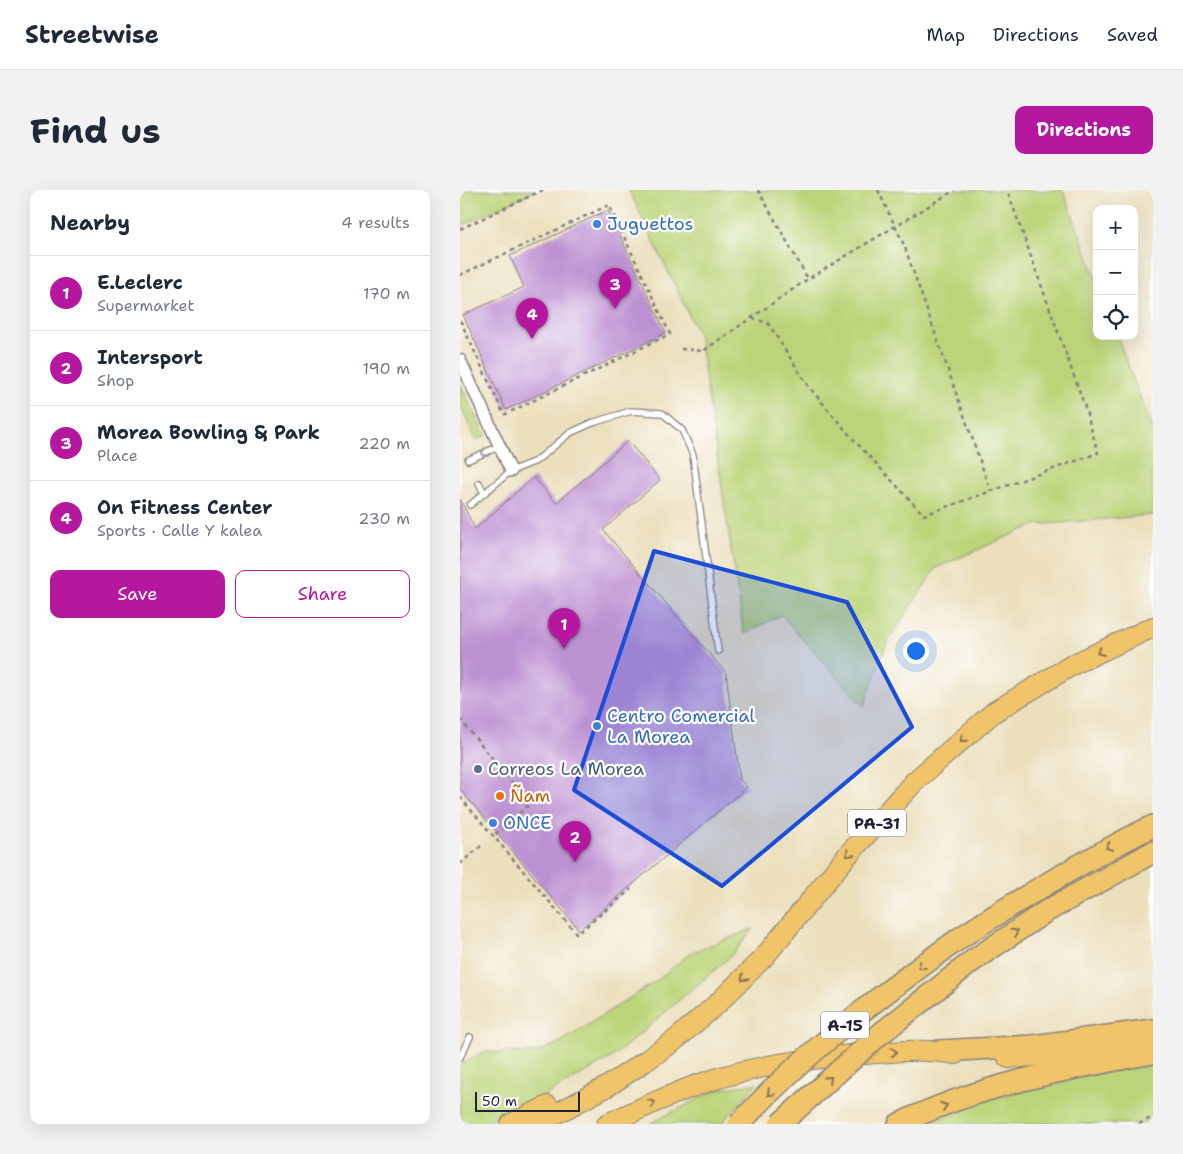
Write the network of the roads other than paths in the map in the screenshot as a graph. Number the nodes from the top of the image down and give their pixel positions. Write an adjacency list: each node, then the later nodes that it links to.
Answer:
1 (460, 360): 2 (street)
2 (500, 446): 3 (lane, one-way to 3); 4 (street)
3 (468, 460)
4 (511, 471): 6 (lane); 9 (lane)
5 (479, 483): 6 (lane)
6 (484, 493): 7 (lane)
7 (470, 505)
8 (1150, 629): 18 (highway, PA-31, one-way to 18)
9 (718, 651)
10 (1153, 826): 22 (highway, A-15, one-way to 22, bridge)
11 (1153, 852): 23 (highway, A-15, one-way to 11, bridge)
12 (1153, 1030): 15 (highway)
13 (470, 1037): 17 (lane)
14 (1153, 1042): 15 (highway)
15 (939, 1051): 21 (highway, one-way to 15)
16 (1153, 1053): 24 (highway, one-way to 16)
17 (460, 1057)
18 (647, 1060): 19 (highway); 20 (highway, PA-31)
19 (510, 1124)
20 (537, 1124)
21 (607, 1124)
22 (739, 1124)
23 (780, 1124)
24 (899, 1124)

